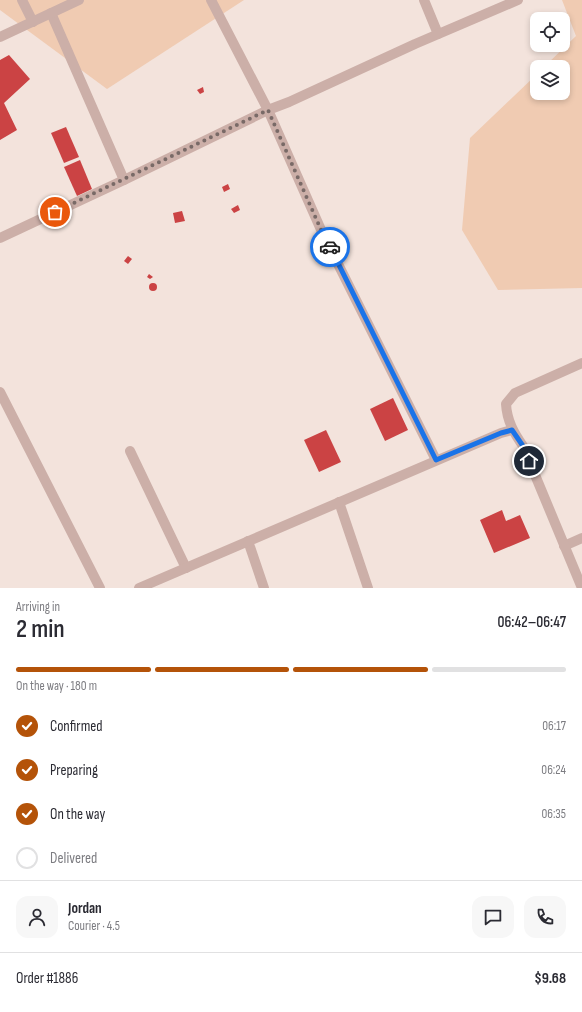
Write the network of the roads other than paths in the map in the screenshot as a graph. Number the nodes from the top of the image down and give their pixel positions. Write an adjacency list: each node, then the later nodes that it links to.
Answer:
1 (22, 0): 7 (street)
2 (79, 0): 6 (street)
3 (211, 0): 10 (street)
4 (424, 0): 8 (street)
5 (518, 0): 8 (street)
6 (51, 13): 7 (street); 11 (street)
7 (32, 22): 9 (street)
8 (438, 34): 10 (street)
9 (0, 37)
10 (268, 110): 11 (street); 17 (street)
11 (124, 180): 12 (street)
12 (0, 238)
13 (582, 363): 15 (street)
14 (0, 392): 24 (street)
15 (512, 430): 17 (street); 21 (street)
16 (130, 451): 22 (street)
17 (436, 460): 18 (street)
18 (339, 502): 20 (street); 27 (street)
19 (582, 538): 21 (street)
20 (248, 541): 22 (street); 26 (street)
21 (564, 546): 23 (street)
22 (186, 568): 25 (street)
23 (578, 587)
24 (100, 588)
25 (139, 588)
26 (264, 588)
27 (368, 588)

